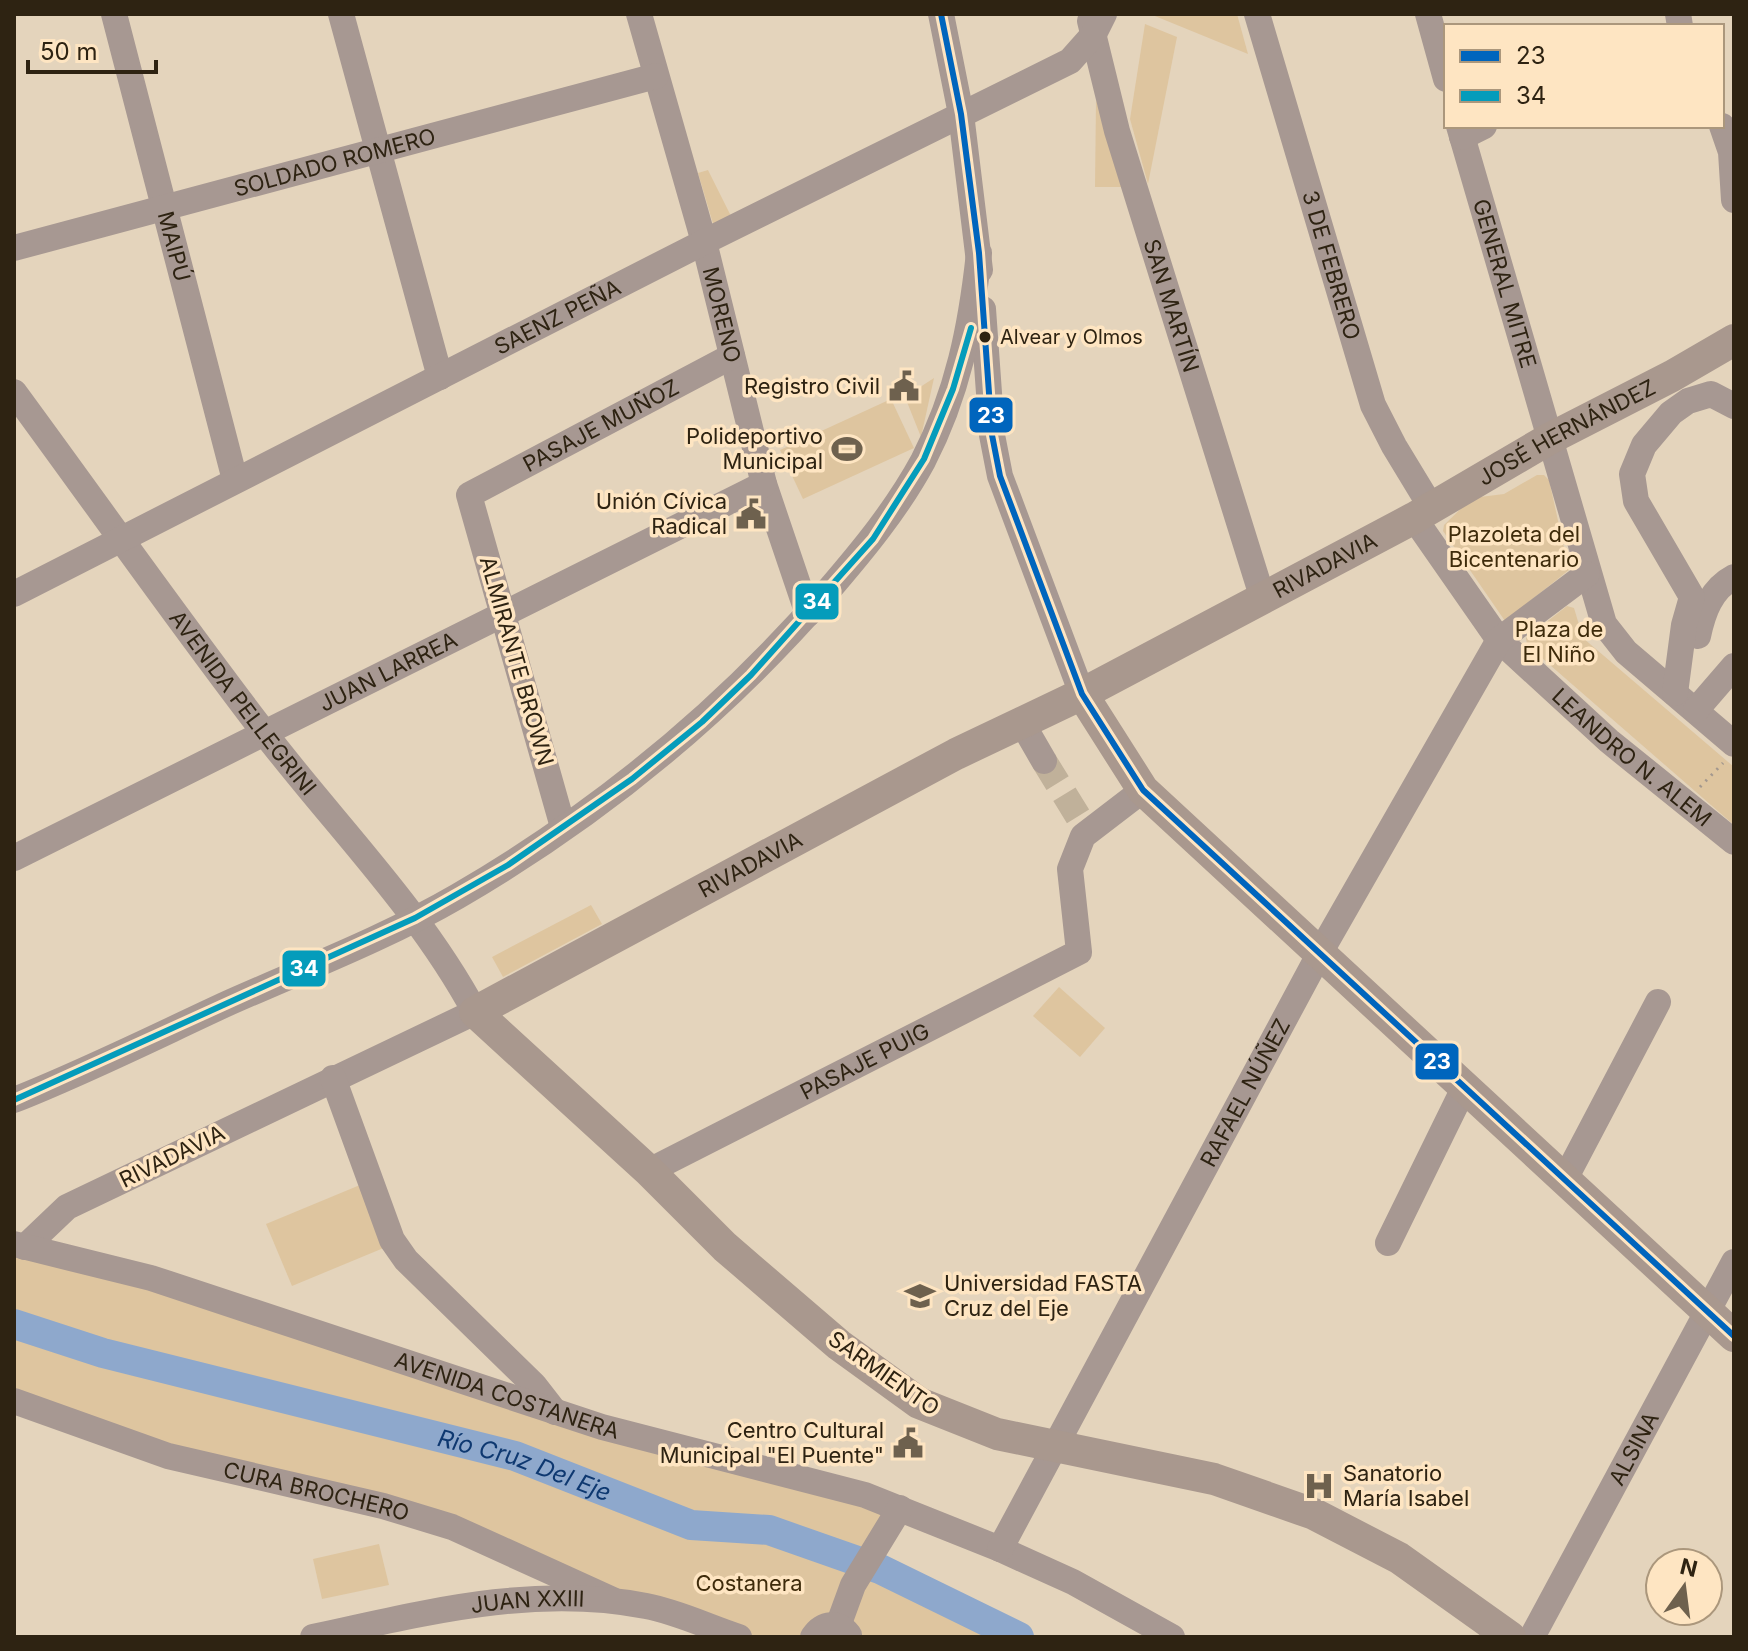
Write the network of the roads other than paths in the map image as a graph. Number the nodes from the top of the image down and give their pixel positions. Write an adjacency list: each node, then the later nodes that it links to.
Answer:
1 (114, 14): 15 (street, MAIPÚ)
2 (341, 14): 13 (street)
3 (639, 14): 9 (street, MORENO)
4 (941, 14): 10 (street)
5 (1257, 14): 32 (street, 3 DE FEBRERO)
6 (1428, 14): 8 (street)
7 (1096, 21): 10 (street, SAENZ PEÑA); 37 (street, SAN MARTÍN)
8 (1444, 72)
9 (656, 76): 13 (street, SOLDADO ROMERO); 16 (street, MORENO)
10 (961, 114): 16 (street, SAENZ PEÑA); 18 (street)
11 (1723, 128): 14 (street)
12 (1468, 130): 27 (street, GENERAL MITRE)
13 (376, 153): 15 (street, SOLDADO ROMERO); 22 (street)
14 (1734, 200)
15 (164, 209): 17 (street, SOLDADO ROMERO); 28 (street, MAIPÚ)
16 (704, 242): 20 (street, MORENO); 22 (street, SAENZ PEÑA)
17 (14, 248)
18 (979, 253): 39 (street); 42 (street)
19 (1734, 340): 27 (main road, JOSÉ HERNÁNDEZ)
20 (732, 356): 30 (street, MORENO); 31 (street, PASAJE MUÑOZ)
21 (1734, 362): 25 (main road, JOSÉ HERNÁNDEZ)
22 (440, 377): 28 (street, SAENZ PEÑA)
23 (1734, 385): 25 (street)
24 (14, 392): 33 (street, AVENIDA PELLEGRINI)
25 (1685, 396): 26 (street); 27 (main road, JOSÉ HERNÁNDEZ); 43 (street)
26 (1734, 406)
27 (1552, 448): 29 (main road, JOSÉ HERNÁNDEZ); 34 (street, GENERAL MITRE)
28 (235, 480): 33 (street, SAENZ PEÑA)
29 (1478, 481): 32 (main road, RIVADAVIA)
30 (764, 484): 38 (street, JUAN LARREA); 39 (street, MORENO)
31 (469, 495): 38 (street, ALMIRANTE BROWN)
32 (1423, 512): 37 (main road, RIVADAVIA); 40 (street, LEANDRO N. ALEM)
33 (121, 538): 36 (street, SAENZ PEÑA); 45 (street, AVENIDA PELLEGRINI)
34 (1587, 574): 40 (street); 43 (street, GENERAL MITRE)
35 (1734, 577): 43 (street)
36 (14, 594)
37 (1262, 596): 42 (main road, RIVADAVIA)
38 (505, 614): 45 (street, JUAN LARREA); 49 (street, ALMIRANTE BROWN)
39 (808, 614): 49 (street)
40 (1499, 640): 50 (street, LEANDRO N. ALEM); 53 (street, RAFAEL NÚÑEZ)
41 (1734, 666): 43 (street)
42 (1082, 694): 44 (main road, RIVADAVIA); 48 (main road)
43 (1687, 703): 46 (street, GENERAL MITRE)
44 (1022, 723): 47 (street); 55 (main road, RIVADAVIA)
45 (264, 732): 51 (street, JUAN LARREA); 52 (street, AVENIDA PELLEGRINI)
46 (1730, 740)
47 (1044, 761)
48 (1143, 790): 53 (main road); 59 (street, PASAJE PUIG)
49 (563, 827): 52 (street)
50 (1734, 842)
51 (14, 858)
52 (415, 918): 55 (street, AVENIDA PELLEGRINI); 58 (street)
53 (1321, 951): 57 (main road); 68 (street, RAFAEL NÚÑEZ)
54 (1658, 1002): 60 (street)
55 (475, 1012): 56 (street, RIVADAVIA); 59 (main road, SARMIENTO)
56 (333, 1078): 62 (street, RIVADAVIA); 67 (street)
57 (1465, 1086): 60 (main road); 61 (street)
58 (15, 1098)
59 (649, 1171): 68 (main road, SARMIENTO)
60 (1565, 1179): 64 (main road)
61 (1388, 1243)
62 (20, 1245): 67 (street, AVENIDA COSTANERA)
63 (1734, 1262): 64 (street, ALSINA)
64 (1708, 1312): 65 (main road); 78 (street, ALSINA)
65 (1734, 1336)
66 (14, 1401): 71 (street, CURA BROCHERO)
67 (555, 1412): 69 (street, AVENIDA COSTANERA)
68 (1055, 1448): 70 (street, RAFAEL NÚÑEZ); 77 (main road, SARMIENTO)
69 (893, 1519): 70 (street, AVENIDA COSTANERA); 72 (street)
70 (1000, 1549): 76 (street, AVENIDA COSTANERA)
71 (613, 1600): 73 (street, JUAN XXIII); 74 (street, JUAN XXIII)
72 (844, 1631): 75 (street)
73 (313, 1637)
74 (739, 1637)
75 (813, 1637)
76 (1172, 1637)
77 (1510, 1637)
78 (1532, 1637)

